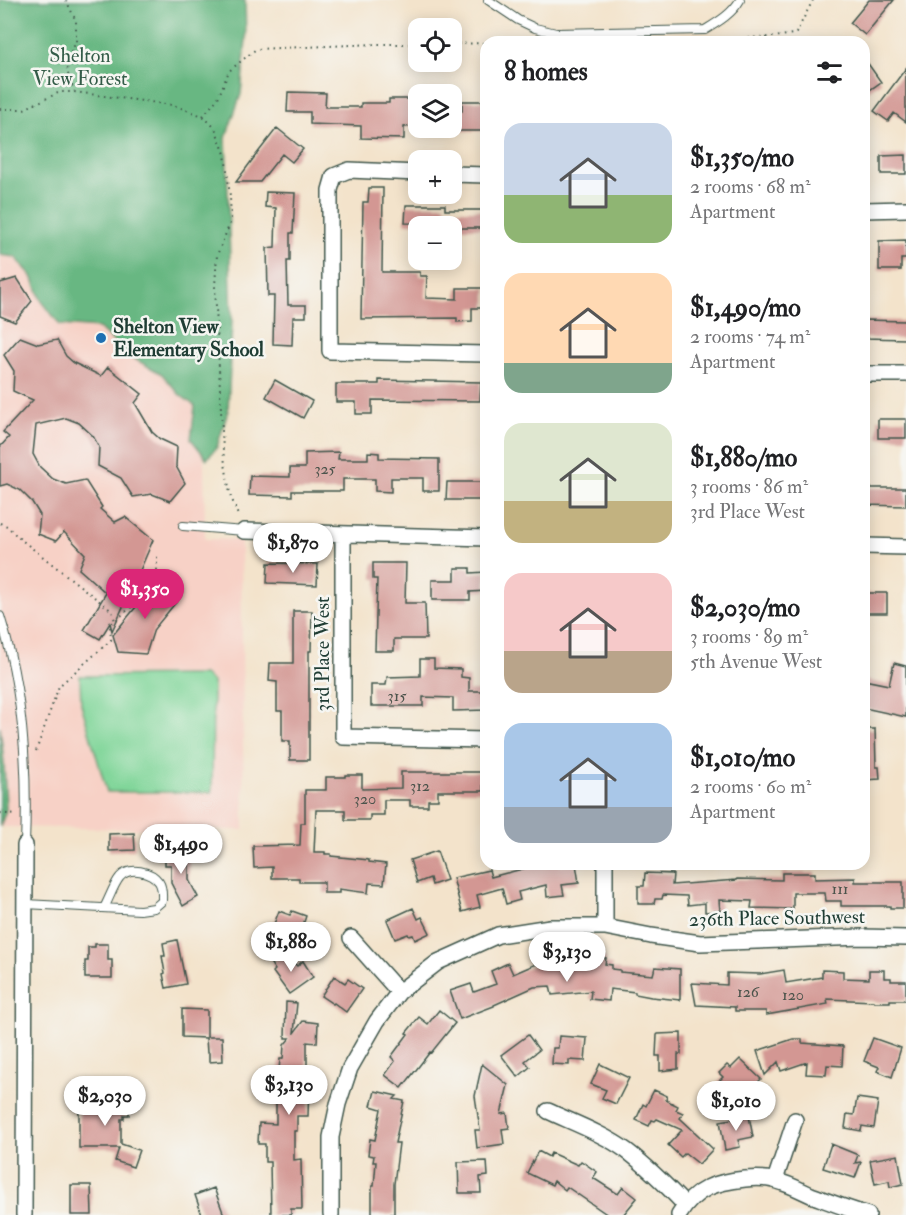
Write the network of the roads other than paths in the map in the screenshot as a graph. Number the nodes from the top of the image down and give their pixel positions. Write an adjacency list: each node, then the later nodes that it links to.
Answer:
1 (488, 0): 2 (lane)
2 (740, 0)
3 (408, 172): 8 (street)
4 (462, 174): 5 (street)
5 (480, 175)
6 (906, 209): 7 (street)
7 (870, 210)
8 (480, 354)
9 (870, 374): 10 (street)
10 (906, 374)
11 (183, 526): 12 (lane)
12 (244, 531): 13 (street)
13 (343, 535): 14 (street); 18 (street, 3rd Place West)
14 (480, 538)
15 (870, 546): 16 (street)
16 (906, 547)
17 (0, 616): 19 (lane)
18 (480, 740)
19 (25, 845): 21 (street)
20 (605, 870): 23 (street)
21 (25, 904): 22 (lane); 31 (street)
22 (104, 908): 22 (lane)
23 (605, 927): 25 (street, 236th Place Southwest); 26 (street, 236th Place Southwest)
24 (351, 938): 26 (street)
25 (906, 939)
26 (399, 992): 32 (street, 236th Place Southwest)
27 (548, 1111): 30 (street)
28 (795, 1120): 29 (street)
29 (775, 1180): 30 (street); 33 (street)
30 (682, 1210)
31 (24, 1215)
32 (331, 1215)
33 (868, 1215)

